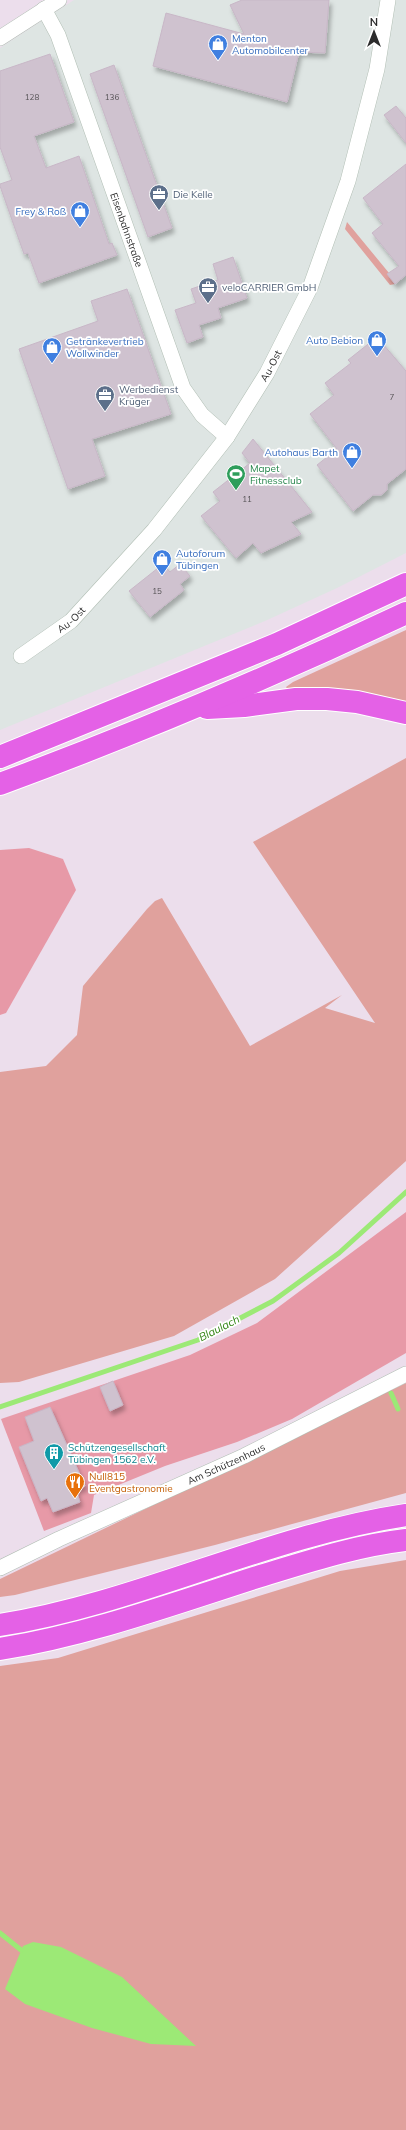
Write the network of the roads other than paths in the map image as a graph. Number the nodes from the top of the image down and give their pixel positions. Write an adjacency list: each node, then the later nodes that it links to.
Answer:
1 (59, 0): 3 (street)
2 (388, 0): 5 (street, Au-Ost)
3 (44, 10): 4 (street); 5 (street, Eisenbahnstraße)
4 (0, 38)
5 (227, 437): 8 (street, Au-Ost)
6 (406, 584): 11 (highway)
7 (406, 613): 9 (highway)
8 (21, 656)
9 (192, 709): 10 (highway); 12 (highway)
10 (406, 713)
11 (0, 757)
12 (0, 784)
13 (406, 1374): 16 (street, Am Schützenhaus)
14 (406, 1515): 17 (highway)
15 (406, 1540): 18 (highway)
16 (0, 1568)
17 (0, 1625)
18 (0, 1649)

